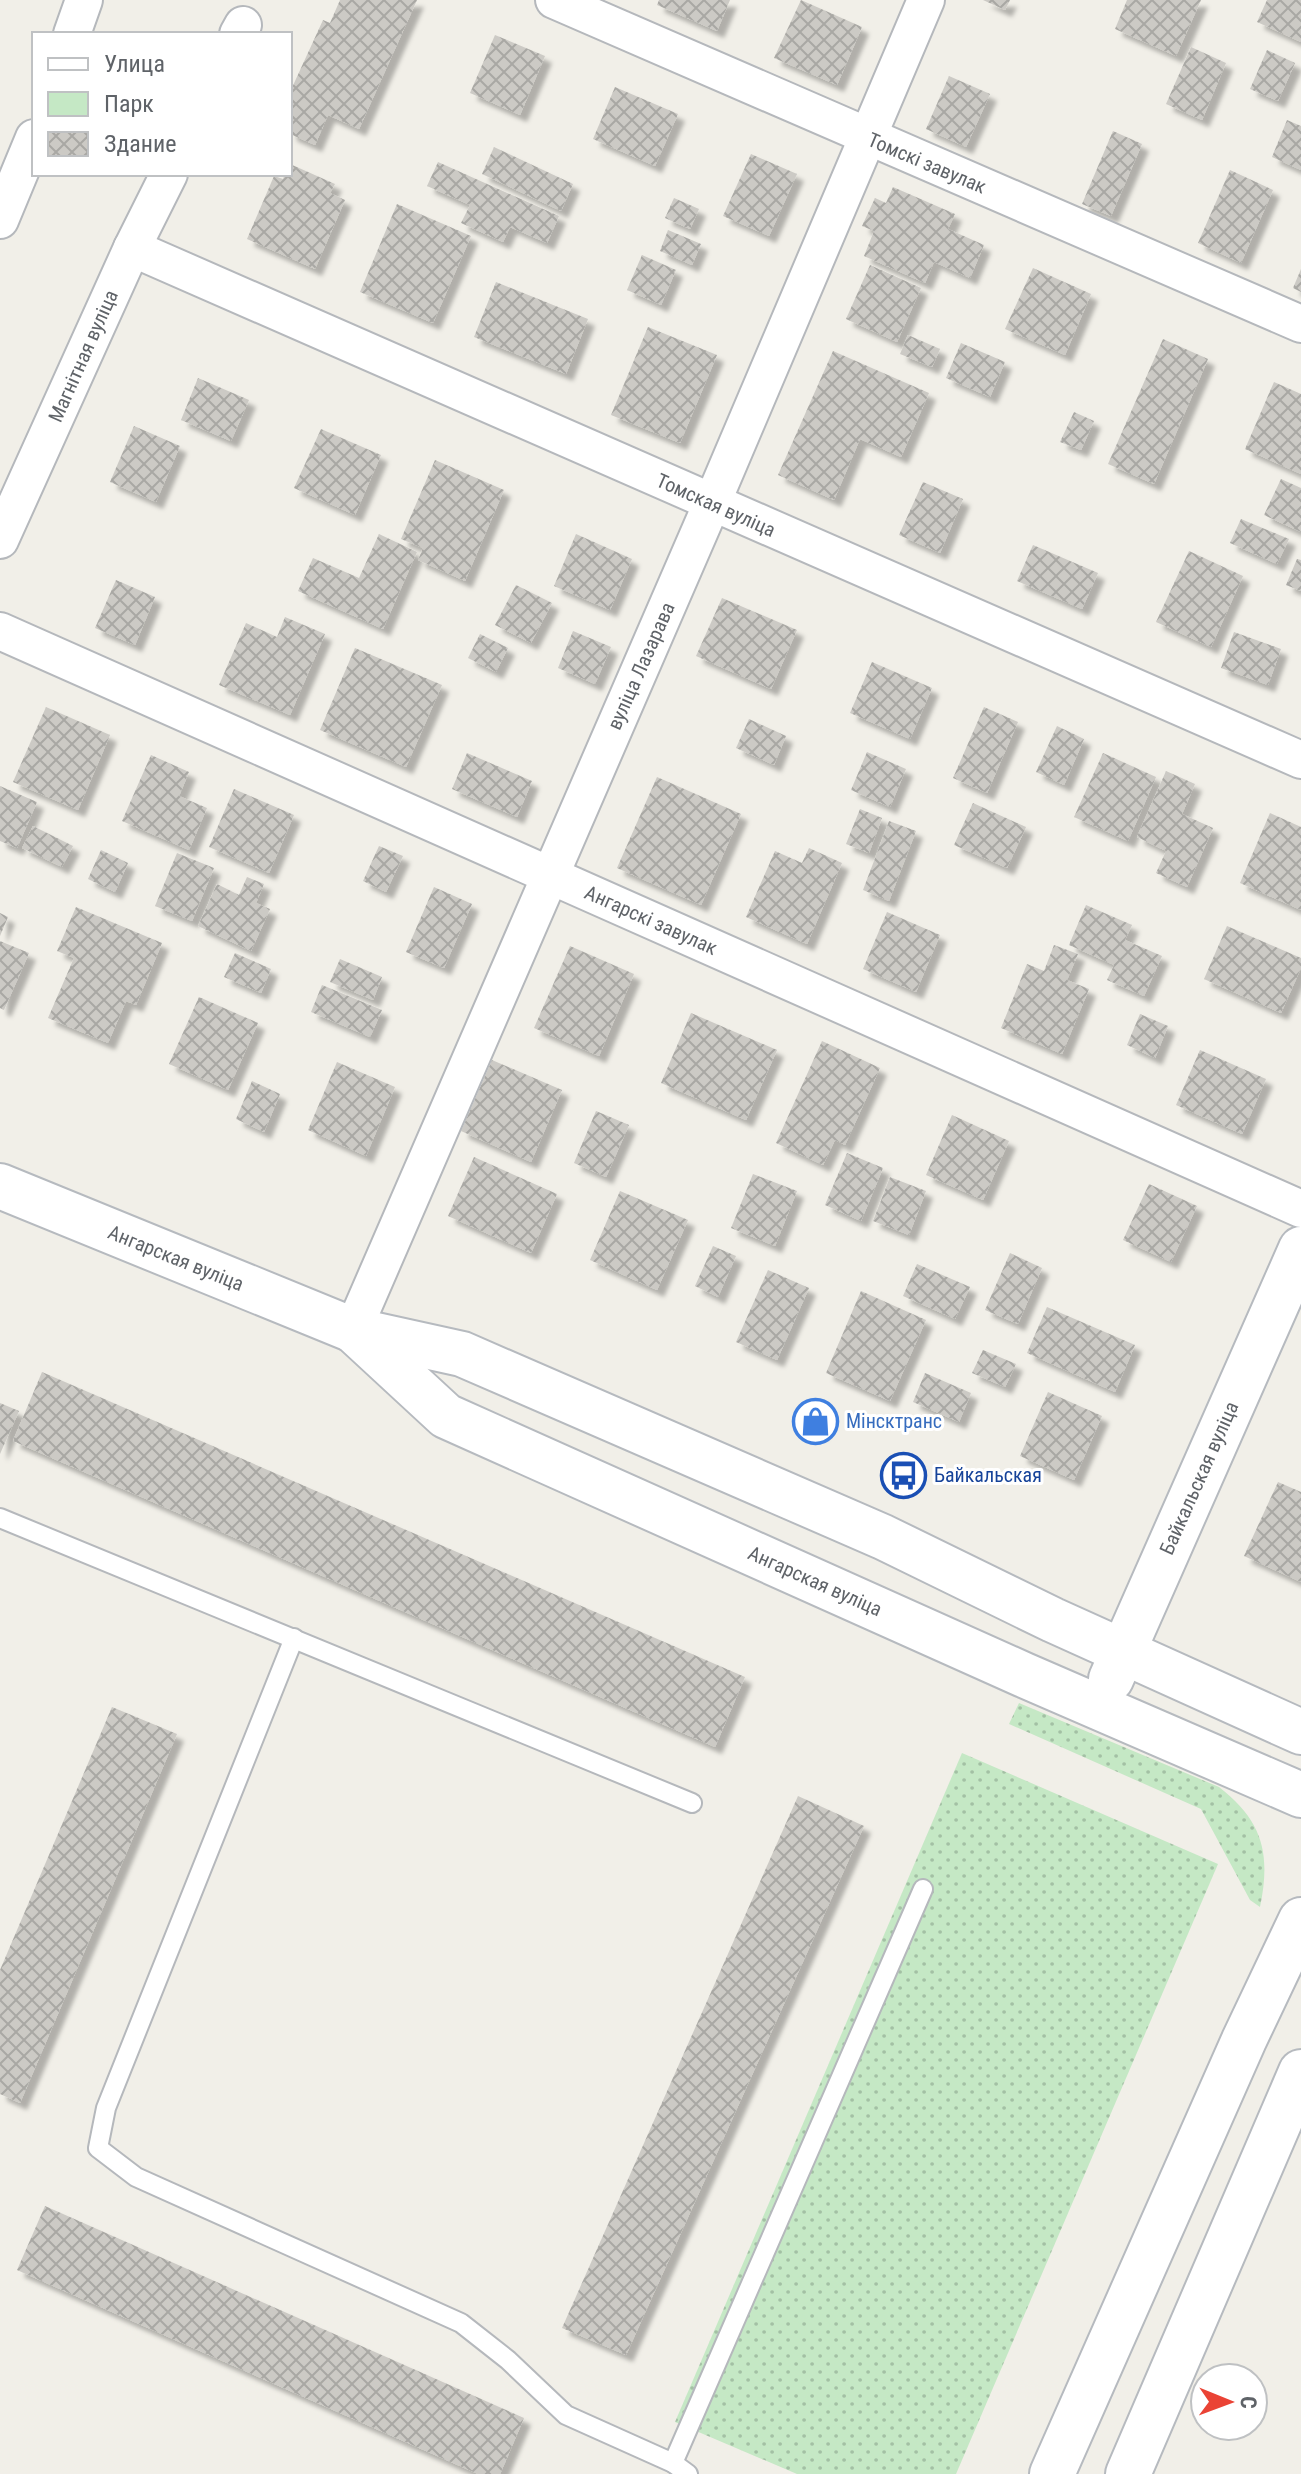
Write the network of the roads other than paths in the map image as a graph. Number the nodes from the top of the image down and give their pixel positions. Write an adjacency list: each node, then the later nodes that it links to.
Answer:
1 (84, 0): 4 (street)
2 (554, 0): 5 (street, Томскі завулак)
3 (926, 0): 5 (street, вуліца Лазарава)
4 (73, 32)
5 (868, 137): 10 (street, Томскі завулак); 11 (street, вуліца Лазарава)
6 (32, 143): 8 (street)
7 (168, 176): 9 (street, Магнітная вуліца)
8 (0, 220)
9 (132, 248): 11 (street, Томская вуліца); 12 (street, Магнітная вуліца)
10 (1301, 324)
11 (712, 503): 14 (street, Томская вуліца); 15 (street, вуліца Лазарава)
12 (0, 540)
13 (0, 631): 15 (street, Ангарскі завулак)
14 (1301, 760)
15 (550, 875): 17 (street, Ангарскі завулак); 19 (street, вуліца Лазарава)
16 (0, 1186): 19 (main road, Ангарская вуліца)
17 (1301, 1209)
18 (1301, 1249): 22 (main road, Байкальская вуліца)
19 (353, 1330): 22 (main road, Ангарская вуліца); 23 (main road, Ангарская вуліца)
20 (0, 1518): 21 (lane)
21 (294, 1638): 26 (lane); 30 (lane)
22 (1122, 1651): 23 (main road, Байкальская вуліца); 24 (main road, Ангарская вуліца)
23 (1100, 1707): 25 (main road, Ангарская вуліца)
24 (1301, 1732)
25 (1301, 1795)
26 (692, 1803)
27 (923, 1889): 30 (lane)
28 (1301, 1920): 31 (main road)
29 (1301, 2072): 32 (main road)
30 (680, 2469)
31 (1052, 2474)
32 (1128, 2474)

